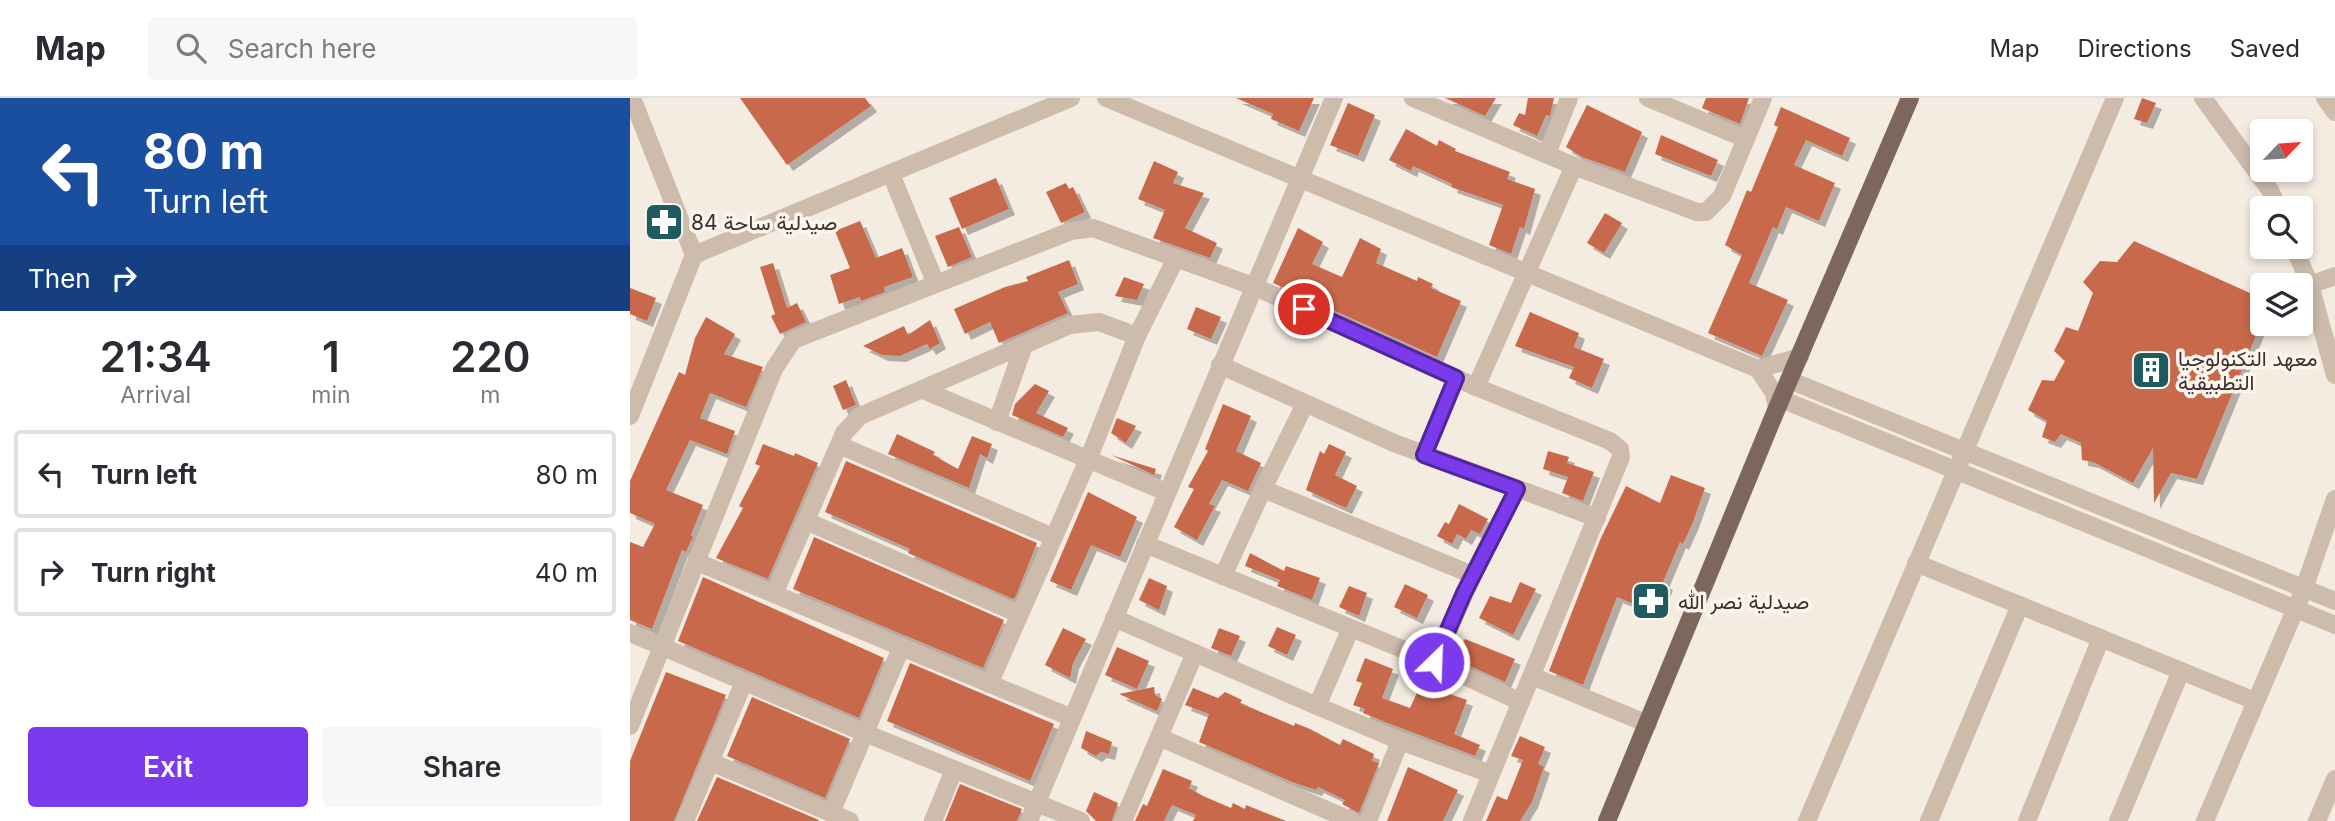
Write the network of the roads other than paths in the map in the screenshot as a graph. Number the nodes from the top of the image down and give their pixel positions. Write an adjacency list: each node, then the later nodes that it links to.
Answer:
1 (632, 98): 20 (street)
2 (1071, 98): 17 (street)
3 (1106, 98): 18 (street)
4 (1334, 98): 18 (street)
5 (1413, 98): 15 (street)
6 (1569, 98): 15 (street)
7 (1648, 98): 14 (street)
8 (1763, 98): 14 (street)
9 (1910, 98): 30 (main road)
10 (2115, 98): 43 (street)
11 (2203, 98): 19 (street)
12 (2325, 98): 13 (street)
13 (2335, 112)
14 (1746, 139): 16 (street)
15 (1547, 154): 16 (street)
16 (1574, 166): 22 (street)
17 (891, 174): 20 (street); 24 (street)
18 (1298, 176): 22 (street); 26 (street)
19 (2273, 196)
20 (694, 255): 40 (street)
21 (1176, 258): 24 (street); 26 (street); 28 (street)
22 (1526, 274): 32 (street); 36 (street)
23 (2335, 276): 25 (street)
24 (936, 284): 55 (street)
25 (2313, 284)
26 (1253, 286): 31 (street); 34 (street)
27 (2313, 296): 33 (street)
28 (1137, 336): 29 (street); 45 (street)
29 (1024, 345): 37 (street); 41 (street)
30 (1800, 357): 32 (street); 35 (main road)
31 (1220, 365): 39 (street); 49 (street)
32 (1758, 369): 38 (street)
33 (2335, 375)
34 (1456, 378): 36 (street); 44 (street)
35 (1789, 380): 38 (main road); 43 (street)
36 (1476, 387): 51 (street)
37 (923, 390): 41 (street); 42 (street)
38 (1779, 403): 46 (street); 82 (main road)
39 (1305, 404): 44 (street); 47 (street)
40 (630, 416)
41 (997, 422): 45 (street)
42 (839, 445): 52 (street); 53 (street)
43 (1965, 453): 46 (street); 59 (street)
44 (1424, 455): 48 (street)
45 (1088, 460): 49 (street); 53 (street)
46 (1955, 470): 56 (street); 63 (street)
47 (1263, 489): 57 (street); 58 (street)
48 (1517, 489): 51 (street); 57 (street)
49 (1166, 492): 54 (street)
50 (2335, 499): 59 (street)
51 (1597, 518): 75 (street)
52 (806, 521): 60 (street); 64 (street)
53 (1053, 537): 64 (street)
54 (1145, 544): 58 (street); 65 (street)
55 (697, 562): 60 (street); 70 (street)
56 (1916, 563): 62 (street); 93 (street)
57 (1473, 575): 73 (street)
58 (1223, 576): 67 (street)
59 (2304, 589): 61 (street); 63 (street)
60 (774, 594): 71 (street)
61 (2335, 601)
62 (2020, 605): 69 (street); 104 (street)
63 (2295, 608): 66 (street); 78 (street)
64 (1019, 614): 77 (street)
65 (1114, 618): 72 (street); 81 (street)
66 (2335, 625)
67 (1351, 628): 73 (street); 80 (street)
68 (630, 633): 70 (street)
69 (2101, 638): 74 (street); 105 (street)
70 (662, 647): 76 (street); 83 (street)
71 (901, 648): 77 (street); 84 (street)
72 (1195, 653): 80 (street); 85 (street)
73 (1434, 662): 79 (street)
74 (2181, 671): 78 (street); 106 (street)
75 (1532, 676): 79 (street); 82 (street)
76 (744, 682): 84 (street); 87 (street)
77 (989, 684): 81 (street)
78 (2255, 701): 107 (street)
79 (1521, 702): 89 (street)
80 (1317, 706): 86 (street)
81 (1070, 718): 91 (street)
82 (1648, 724): 103 (main road)
83 (630, 726)
84 (864, 733): 88 (street); 92 (street)
85 (1158, 737): 99 (street); 100 (street)
86 (1400, 741): 89 (street); 101 (street)
87 (711, 762): 92 (street); 94 (street)
88 (954, 770): 91 (street); 96 (street)
89 (1491, 774): 102 (street)
90 (2335, 779): 108 (street)
91 (1036, 803): 97 (street); 98 (street)
92 (831, 813): 95 (street)
93 (1809, 820)
94 (685, 821)
95 (850, 821)
96 (933, 821)
97 (1029, 821)
98 (1081, 821)
99 (1123, 821)
100 (1352, 821)
101 (1368, 821)
102 (1472, 821)
103 (1607, 821)
104 (1928, 821)
105 (2027, 821)
106 (2118, 821)
107 (2205, 821)
108 (2317, 821)

